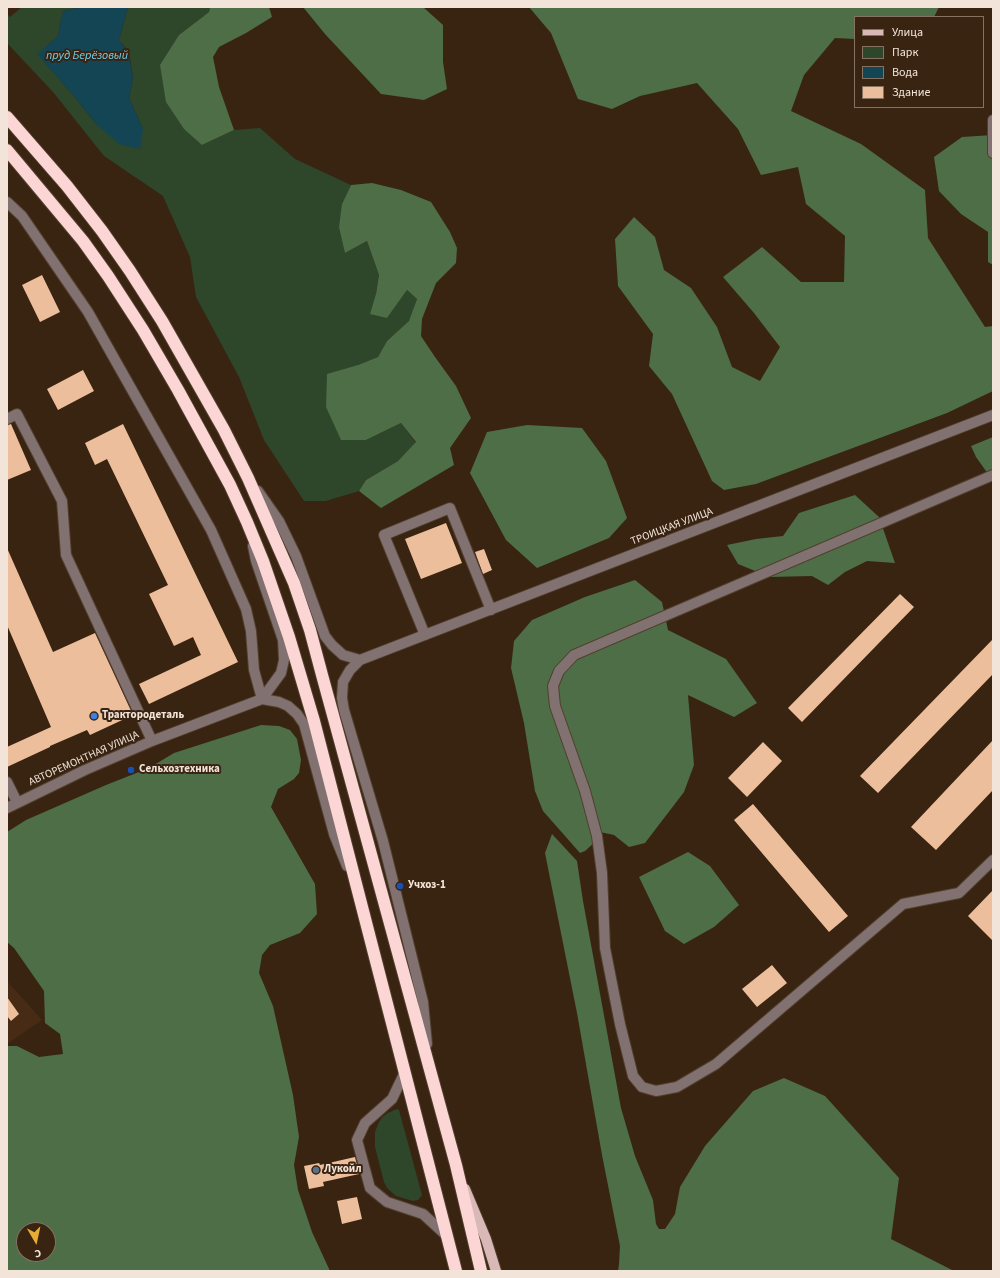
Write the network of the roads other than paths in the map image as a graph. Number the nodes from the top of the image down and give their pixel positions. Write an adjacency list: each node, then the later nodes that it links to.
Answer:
1 (7, 117): 9 (highway)
2 (993, 120): 4 (street)
3 (7, 150): 10 (highway)
4 (993, 153)
5 (7, 202): 14 (street)
6 (993, 415): 11 (street, ТРОИЦКАЯ УЛИЦА)
7 (7, 419): 15 (street)
8 (993, 475): 19 (street)
9 (248, 478): 13 (street); 21 (highway)
10 (247, 522): 14 (street); 20 (highway)
11 (491, 610): 12 (street, ТРОИЦКАЯ УЛИЦА); 12 (street)
12 (425, 635): 13 (street, ТРОИЦКАЯ УЛИЦА)
13 (360, 660): 21 (street)
14 (262, 699): 15 (street, АВТОРЕМОНТНАЯ УЛИЦА); 20 (street)
15 (152, 741): 17 (street, АВТОРЕМОНТНАЯ УЛИЦА)
16 (7, 782): 17 (street)
17 (17, 802): 18 (street, АВТОРЕМОНТНАЯ УЛИЦА)
18 (7, 808)
19 (993, 860)
20 (356, 886): 22 (highway)
21 (428, 1065): 23 (highway)
22 (404, 1074): 24 (highway); 24 (street)
23 (456, 1165): 26 (highway); 27 (main road)
24 (447, 1236): 25 (highway)
25 (455, 1268)
26 (481, 1271)
27 (496, 1271)

